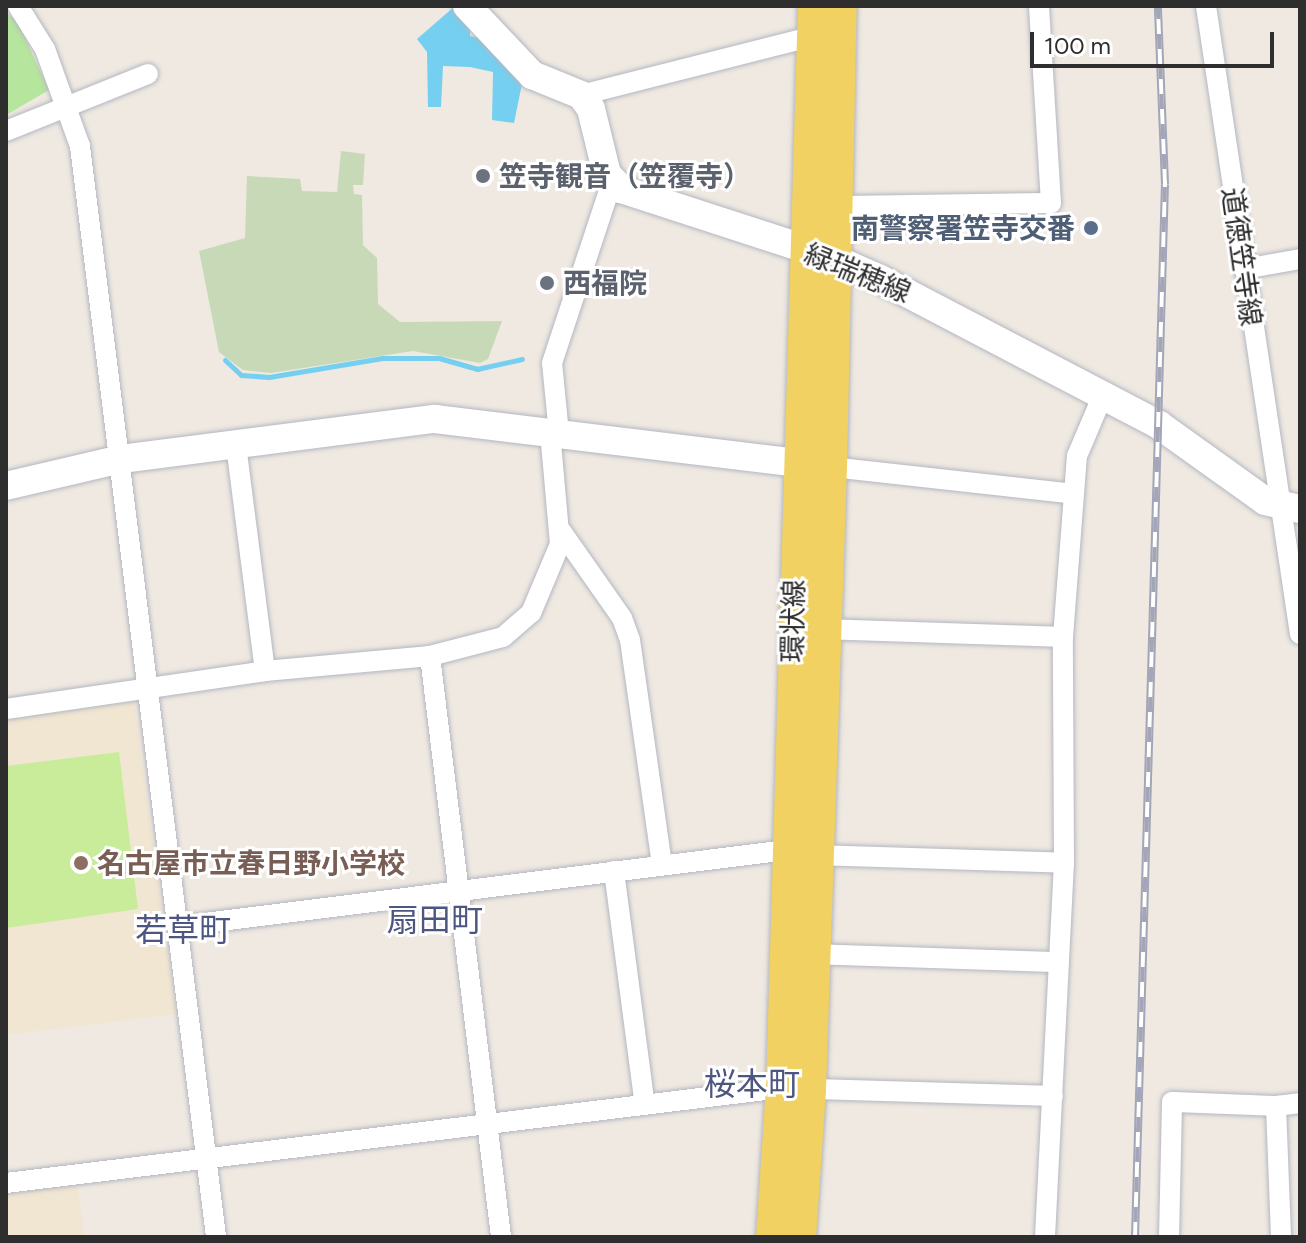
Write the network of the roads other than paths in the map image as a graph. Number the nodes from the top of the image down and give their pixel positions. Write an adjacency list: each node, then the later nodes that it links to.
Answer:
1 (18, 6): 9 (street)
2 (841, 6): 12 (main road, 環状線)
3 (1039, 6): 12 (street)
4 (469, 7): 8 (main road)
5 (1209, 8): 16 (street, 道徳笠寺線)
6 (814, 21): 8 (street); 13 (main road, 環状線)
7 (148, 74): 9 (street)
8 (581, 95): 11 (main road)
9 (66, 106): 10 (street); 20 (street)
10 (6, 131)
11 (612, 182): 13 (main road, 緑瑞穂線); 18 (street)
12 (837, 206): 14 (main road, 環状線)
13 (803, 249): 14 (main road, 緑瑞穂線); 21 (main road, 環状線)
14 (833, 258): 17 (main road, 緑瑞穂線); 22 (main road, 環状線)
15 (1300, 259): 16 (street)
16 (1244, 269): 25 (street, 道徳笠寺線)
17 (1102, 397): 24 (street); 25 (main road, 緑瑞穂線)
18 (554, 433): 19 (main road); 21 (main road); 26 (street)
19 (236, 445): 20 (main road); 31 (street)
20 (121, 459): 23 (main road); 32 (street)
21 (797, 463): 22 (main road); 34 (main road, 環状線)
22 (831, 467): 24 (street); 27 (main road, 環状線)
23 (6, 486)
24 (1074, 494): 29 (street)
25 (1290, 505): 28 (street, 道徳笠寺線)
26 (561, 531): 30 (street); 36 (street)
27 (824, 629): 29 (street); 34 (main road, 環状線)
28 (1300, 634)
29 (1063, 637): 35 (street)
30 (430, 656): 31 (street); 38 (street)
31 (265, 671): 32 (street)
32 (151, 691): 33 (street); 39 (street)
33 (6, 709)
34 (802, 853): 35 (street); 36 (street); 40 (main road, 環状線); 42 (main road, 環状線)
35 (1064, 863): 41 (street)
36 (662, 865): 37 (street)
37 (614, 871): 38 (street); 45 (street)
38 (461, 890): 39 (street); 47 (street)
39 (181, 926): 48 (street)
40 (812, 954): 41 (street); 42 (main road, 環状線)
41 (1059, 962): 43 (street)
42 (796, 1089): 43 (street); 45 (street); 52 (main road, 環状線); 53 (main road, 環状線)
43 (1053, 1096): 54 (street)
44 (1300, 1103): 46 (street)
45 (645, 1105): 47 (street)
46 (1276, 1106): 55 (street); 56 (street)
47 (489, 1125): 48 (street); 51 (street)
48 (206, 1158): 49 (street); 50 (street)
49 (6, 1183)
50 (216, 1237)
51 (501, 1237)
52 (772, 1237)
53 (800, 1237)
54 (1045, 1237)
55 (1169, 1237)
56 (1281, 1237)

